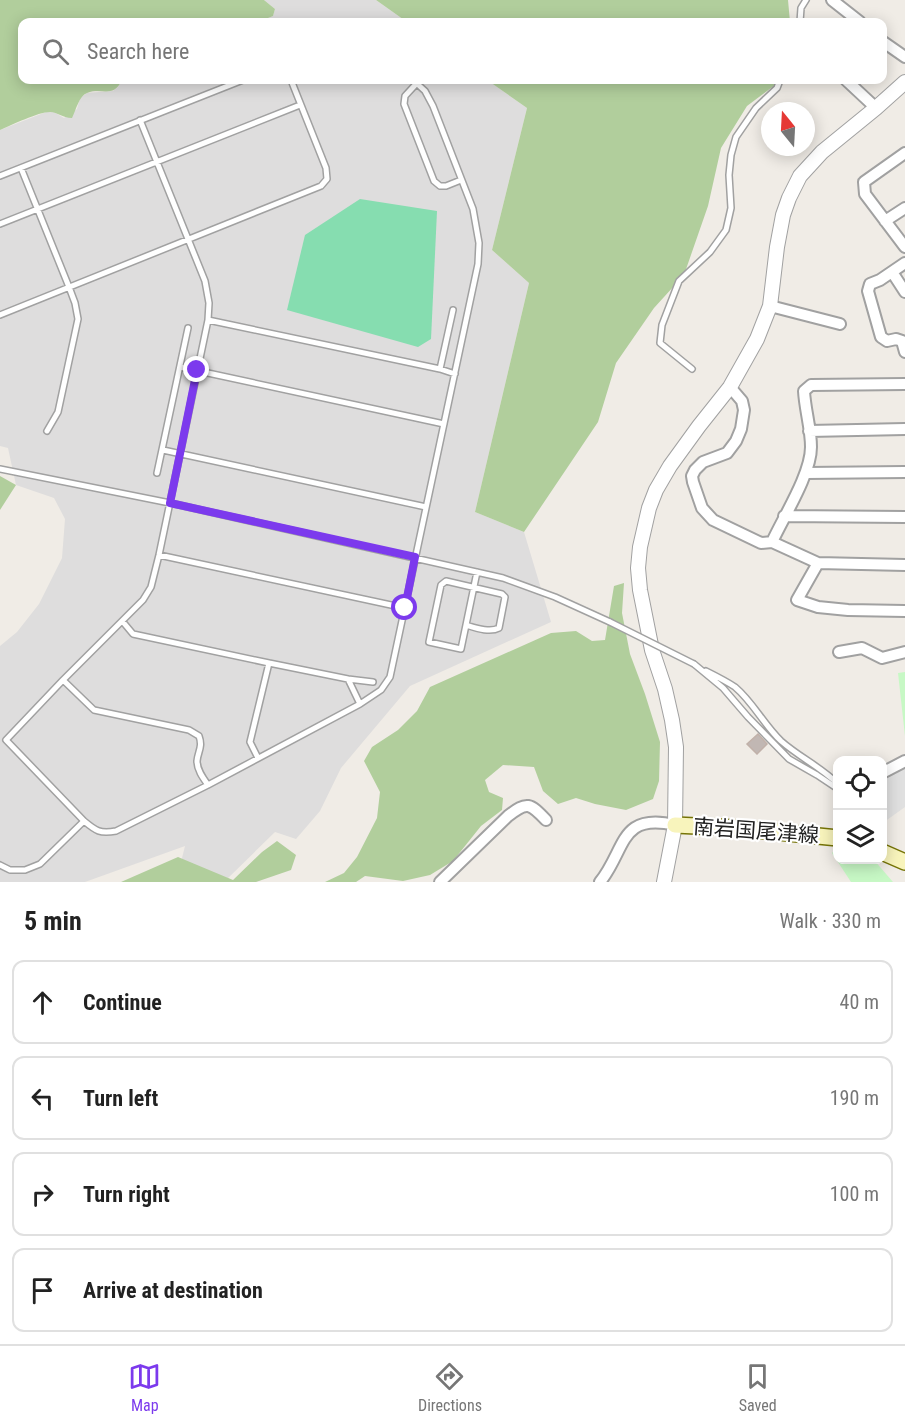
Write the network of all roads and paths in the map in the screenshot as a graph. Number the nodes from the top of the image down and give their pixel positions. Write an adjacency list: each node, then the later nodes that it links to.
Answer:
1 (806, 0): 3 (lane)
2 (832, 0): 4 (street)
3 (800, 18)
4 (855, 18)
5 (887, 44): 6 (street)
6 (905, 57)
7 (905, 82): 15 (street)
8 (233, 84): 16 (lane)
9 (292, 84): 14 (lane)
10 (413, 84): 21 (lane)
11 (418, 84): 21 (lane)
12 (778, 84): 41 (lane)
13 (850, 84): 15 (street)
14 (300, 105): 18 (lane); 26 (lane)
15 (876, 108): 32 (street)
16 (140, 120): 18 (lane); 19 (lane)
17 (905, 153): 24 (street)
18 (157, 162): 23 (lane); 26 (lane)
19 (21, 168): 20 (lane); 23 (lane)
20 (0, 176)
21 (462, 180): 43 (lane)
22 (905, 208): 24 (street)
23 (37, 209): 25 (lane); 30 (lane)
24 (885, 221): 27 (street)
25 (0, 224)
26 (188, 239): 30 (lane); 35 (lane)
27 (905, 247)
28 (905, 263): 29 (street)
29 (892, 272): 31 (street); 38 (street)
30 (69, 287): 34 (lane); 48 (lane)
31 (905, 292)
32 (770, 306): 36 (street); 45 (street)
33 (453, 310): 40 (lane)
34 (0, 315)
35 (208, 321): 40 (lane); 42 (lane)
36 (840, 324)
37 (188, 328): 39 (lane)
38 (905, 352)
39 (180, 367): 42 (lane); 50 (lane)
40 (440, 369): 43 (lane)
41 (692, 369)
42 (197, 370): 46 (lane); 51 (lane)
43 (454, 374): 46 (lane)
44 (905, 384): 49 (street)
45 (730, 387): 60 (street); 89 (street)
46 (444, 424): 57 (lane)
47 (905, 429): 49 (street)
48 (47, 431)
49 (809, 431): 55 (street)
50 (163, 450): 51 (lane); 54 (lane)
51 (179, 454): 56 (lane); 57 (lane)
52 (0, 469): 56 (lane)
53 (905, 472): 55 (street)
54 (157, 473)
55 (806, 473): 58 (street)
56 (170, 503): 61 (lane); 62 (lane)
57 (426, 507): 62 (lane)
58 (784, 516): 59 (street); 60 (street)
59 (905, 517)
60 (772, 542): 63 (street)
61 (159, 555): 67 (lane); 69 (lane)
62 (415, 557): 65 (lane); 67 (lane)
63 (818, 564): 64 (street); 68 (street)
64 (905, 565)
65 (477, 572): 66 (lane); 74 (lane, bridge)
66 (474, 588): 70 (lane); 70 (lane); 70 (lane)
67 (405, 608): 78 (lane)
68 (905, 611)
69 (123, 622): 73 (lane); 76 (lane)
70 (466, 625)
71 (839, 652): 72 (street)
72 (905, 652)
73 (269, 663): 75 (lane); 81 (lane)
74 (694, 664): 84 (lane); 86 (lane)
75 (348, 679): 77 (lane); 78 (lane)
76 (63, 680): 79 (lane); 85 (lane)
77 (373, 682)
78 (360, 704): 81 (lane)
79 (6, 740): 80 (lane); 88 (lane)
80 (0, 746)
81 (258, 758): 85 (lane)
82 (905, 761): 83 (street)
83 (887, 771)
84 (833, 780)
85 (208, 785): 88 (lane)
86 (833, 786)
87 (546, 820): 95 (street)
88 (84, 821): 93 (lane)
89 (675, 825): 90 (main road, 南岩国尾津線); 94 (street); 96 (street)
90 (833, 838)
91 (887, 854): 92 (main road)
92 (905, 862)
93 (0, 865)
94 (604, 880)
95 (440, 882)
96 (664, 882)

